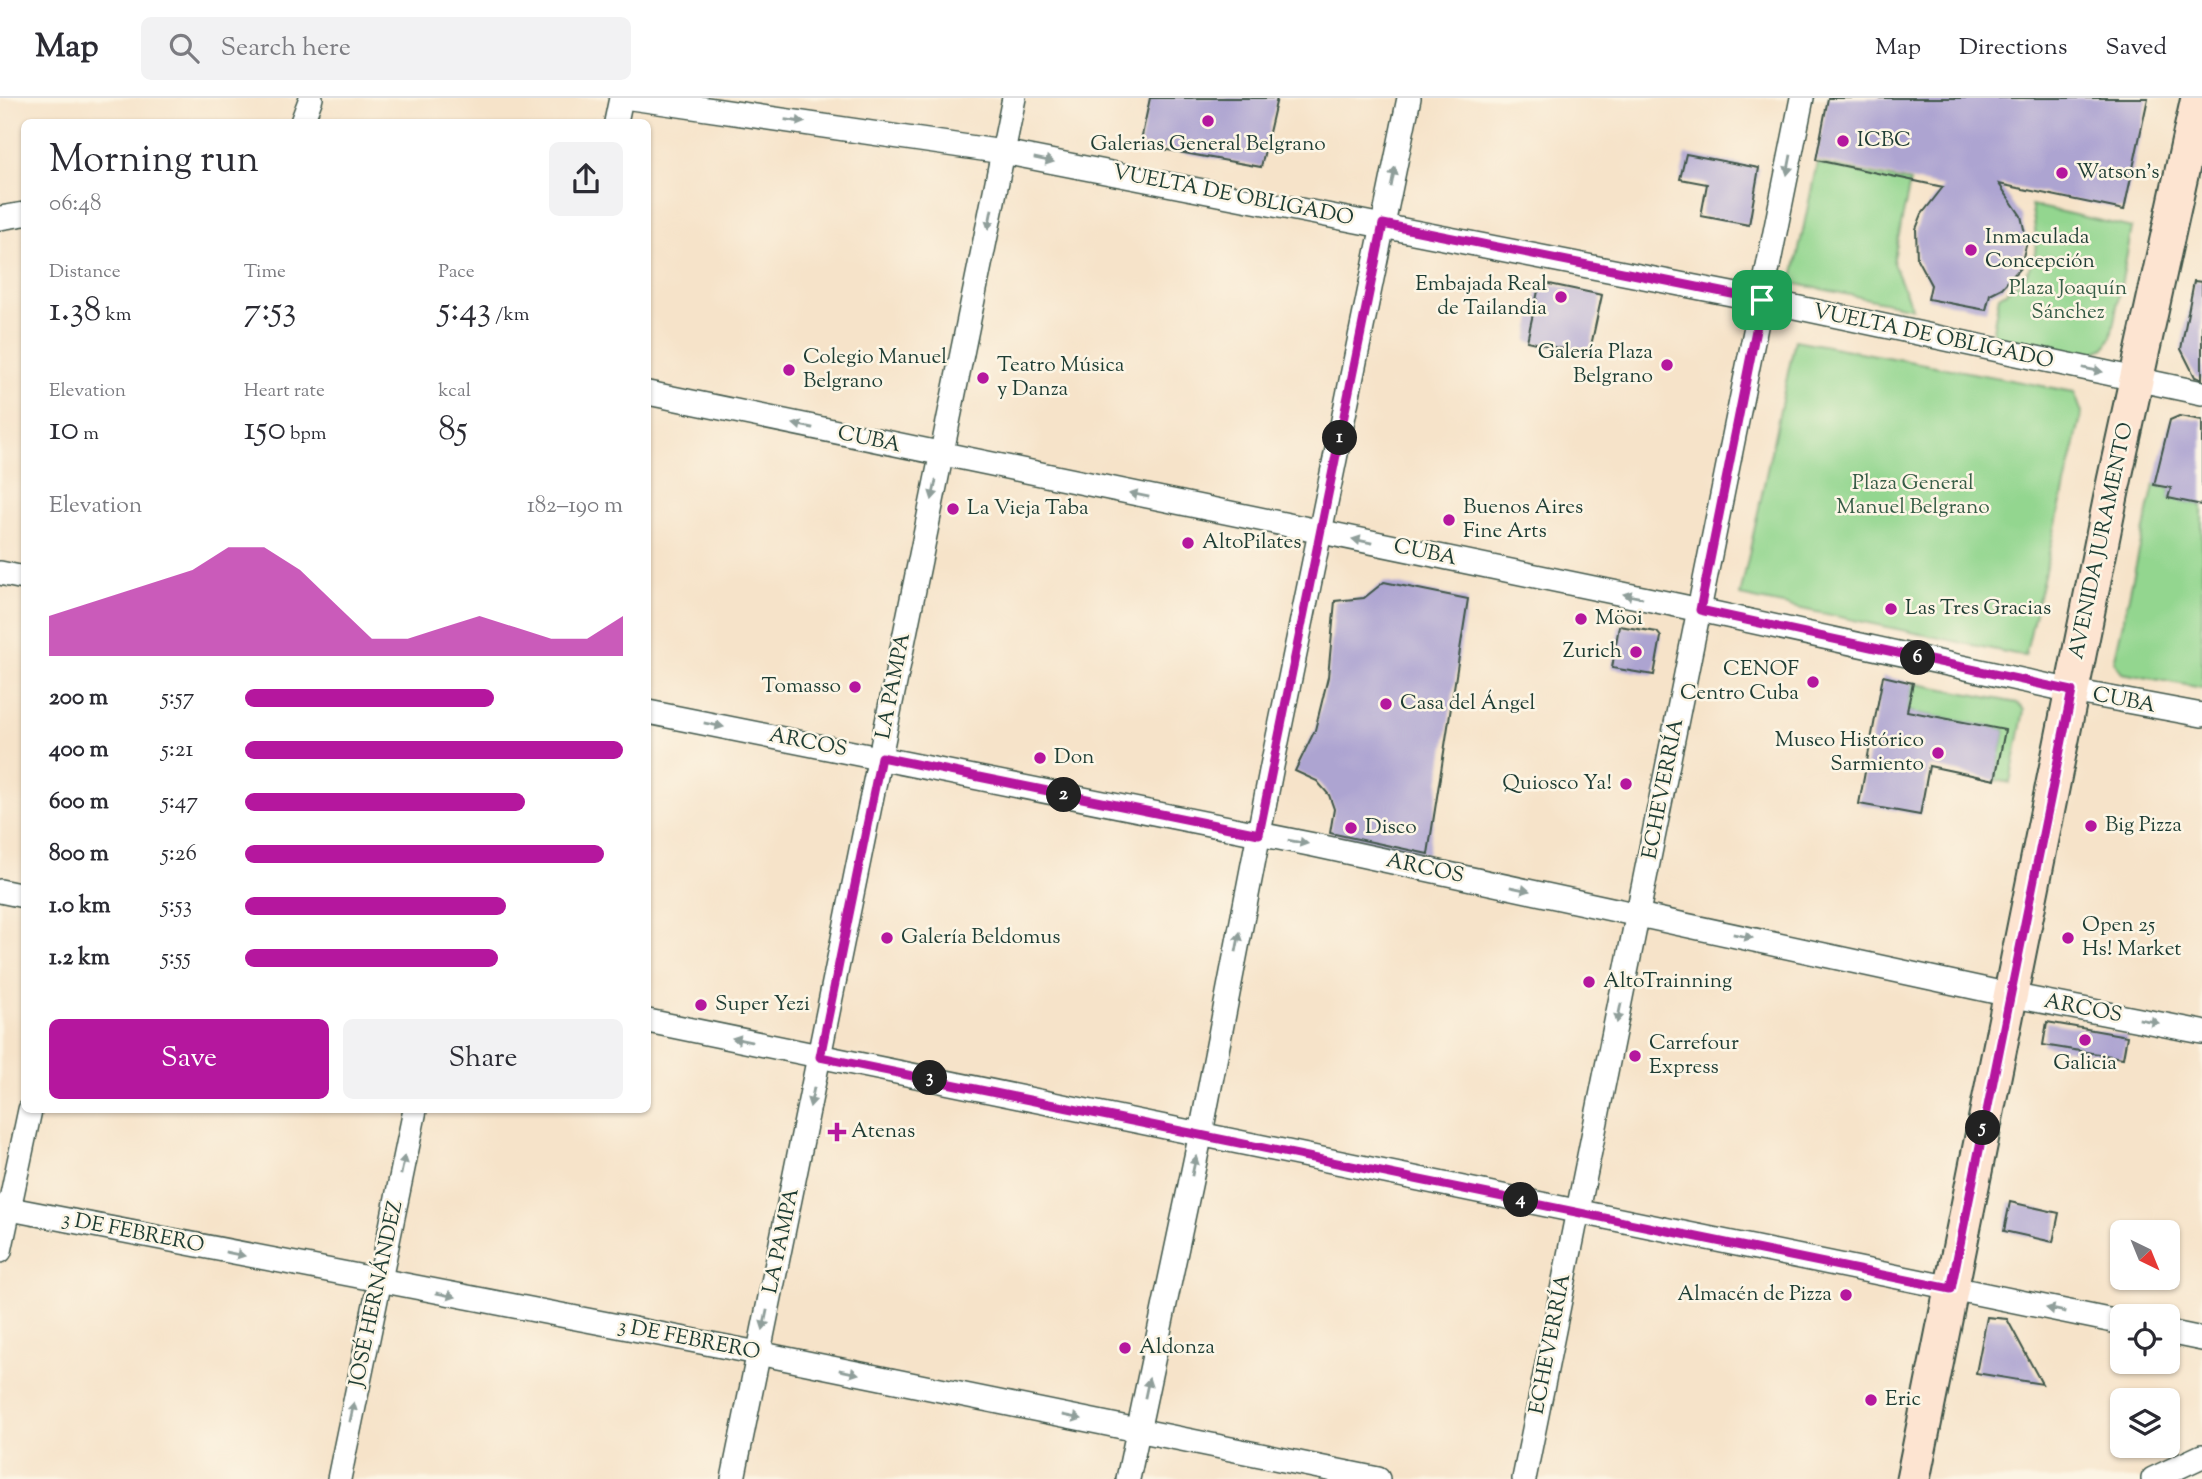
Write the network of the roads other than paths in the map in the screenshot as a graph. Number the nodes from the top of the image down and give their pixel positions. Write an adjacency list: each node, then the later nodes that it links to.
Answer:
1 (311, 98): 8 (street)
2 (621, 98): 9 (street)
3 (631, 98): 10 (street, VUELTA DE OBLIGADO, one-way to 10)
4 (1014, 98): 10 (street, LA PAMPA)
5 (1409, 98): 13 (street, one-way to 5)
6 (1802, 98): 14 (street, ECHEVERRÍA, one-way to 14)
7 (2198, 98): 15 (main road, AVENIDA JURAMENTO)
8 (303, 119)
9 (617, 119)
10 (1003, 152): 13 (street, VUELTA DE OBLIGADO, one-way to 13); 18 (street, LA PAMPA, one-way to 18)
11 (21, 214): 12 (street)
12 (0, 218)
13 (1383, 224): 14 (street, VUELTA DE OBLIGADO); 19 (street)
14 (1762, 300): 15 (street, VUELTA DE OBLIGADO, one-way to 15); 22 (street, ECHEVERRÍA)
15 (2135, 380): 16 (street, VUELTA DE OBLIGADO); 23 (main road, AVENIDA JURAMENTO)
16 (2202, 393)
17 (651, 394): 18 (street, CUBA, one-way to 17)
18 (941, 455): 19 (street, CUBA, one-way to 18); 26 (street, LA PAMPA, one-way to 26)
19 (1321, 532): 22 (street, CUBA, one-way to 19); 27 (street)
20 (0, 573): 21 (street)
21 (21, 577)
22 (1700, 610): 23 (street, CUBA); 30 (street, ECHEVERRÍA)
23 (2072, 691): 25 (street, CUBA); 31 (main road, AVENIDA JURAMENTO)
24 (651, 713): 26 (street, ARCOS, one-way to 26)
25 (2202, 715)
26 (881, 757): 27 (street, ARCOS); 34 (street, LA PAMPA)
27 (1259, 834): 30 (street, ARCOS, one-way to 30); 37 (street, one-way to 27)
28 (0, 891): 29 (street)
29 (21, 896)
30 (1639, 914): 31 (street, ARCOS, one-way to 31); 39 (street, ECHEVERRÍA, one-way to 39)
31 (2010, 995): 33 (street, ARCOS, one-way to 33); 42 (main road, AVENIDA JURAMENTO)
32 (651, 1022): 34 (street, one-way to 32)
33 (2202, 1032)
34 (820, 1057): 37 (street); 46 (street, LA PAMPA, one-way to 46)
35 (29, 1113): 38 (street)
36 (414, 1113): 41 (street, JOSÉ HERNÁNDEZ, one-way to 36)
37 (1201, 1133): 39 (street); 47 (street, one-way to 37)
38 (4, 1208): 40 (street); 41 (street, 3 DE FEBRERO, one-way to 41)
39 (1577, 1212): 42 (street); 53 (street, ECHEVERRÍA)
40 (0, 1251)
41 (379, 1282): 46 (street, 3 DE FEBRERO, one-way to 46); 49 (street, JOSÉ HERNÁNDEZ, one-way to 41)
42 (1951, 1289): 43 (street, one-way to 42); 54 (main road, AVENIDA JURAMENTO)
43 (2110, 1320)
44 (2180, 1334): 45 (street)
45 (2202, 1339)
46 (758, 1353): 47 (street, 3 DE FEBRERO, one-way to 47); 50 (street, LA PAMPA)
47 (1138, 1431): 51 (street); 52 (street, 3 DE FEBRERO)
48 (2202, 1456): 55 (street)
49 (339, 1479)
50 (733, 1479)
51 (1128, 1479)
52 (1378, 1479)
53 (1524, 1479)
54 (1913, 1479)
55 (2153, 1479)

